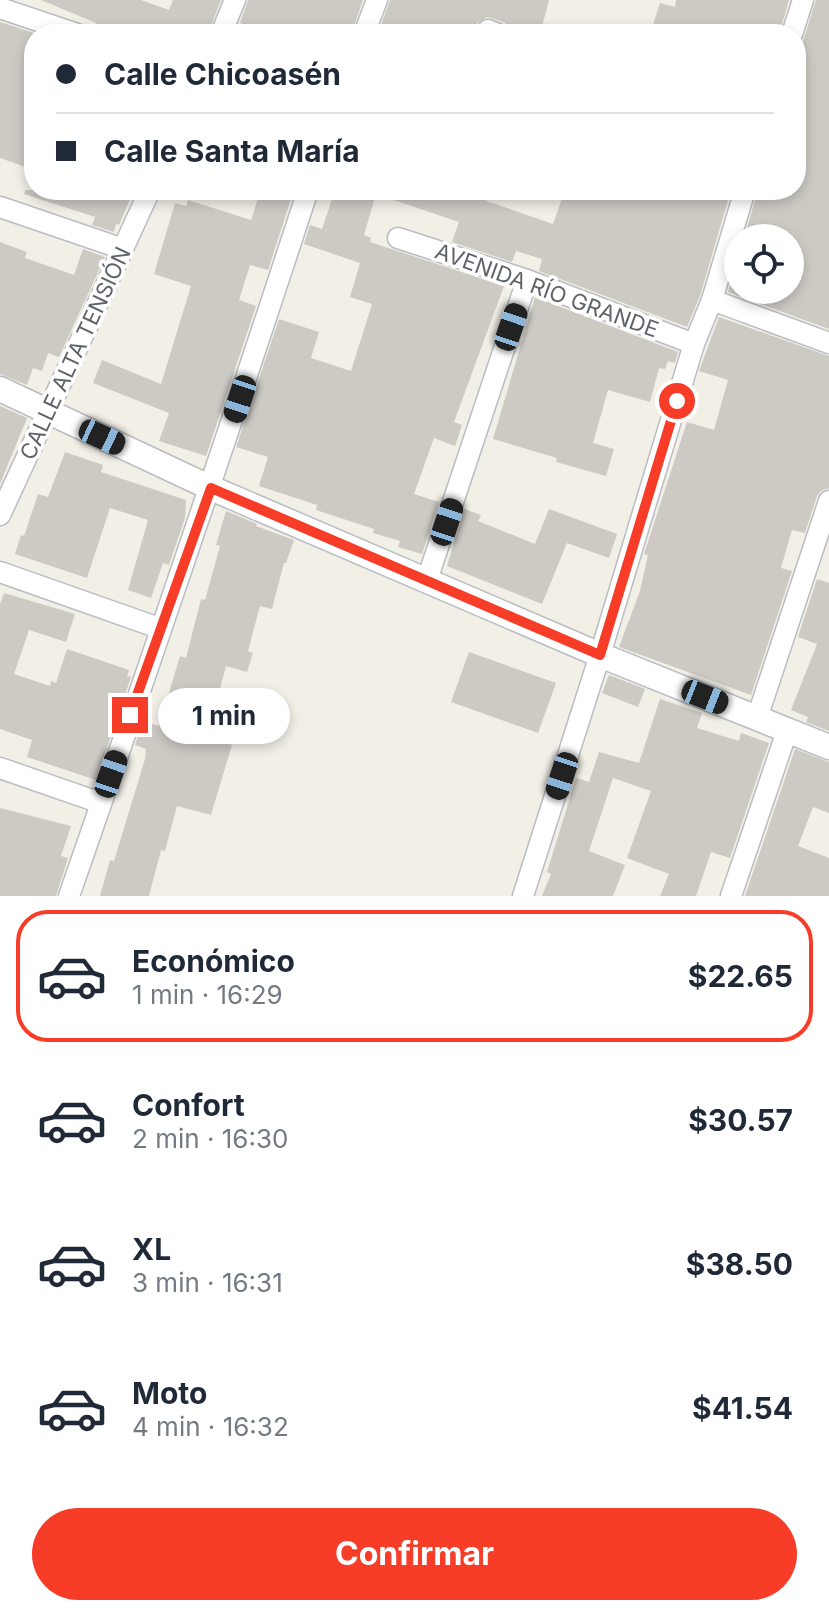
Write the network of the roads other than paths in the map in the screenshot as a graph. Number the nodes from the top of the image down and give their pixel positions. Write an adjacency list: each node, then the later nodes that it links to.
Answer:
1 (235, 0): 6 (street)
2 (377, 0): 7 (street)
3 (803, 0): 8 (street)
4 (0, 8): 5 (street)
5 (47, 24)
6 (225, 24)
7 (368, 24)
8 (795, 24)
9 (145, 200): 14 (street, CALLE ALTA TENSIÓN)
10 (305, 200): 21 (street)
11 (742, 200): 16 (street)
12 (0, 207): 14 (street)
13 (398, 238): 15 (street, AVENIDA RÍO GRANDE)
14 (123, 249): 20 (street, CALLE ALTA TENSIÓN)
15 (527, 280): 18 (street, AVENIDA RÍO GRANDE); 25 (street)
16 (712, 300): 17 (street); 18 (street)
17 (829, 343)
18 (694, 344): 27 (street)
19 (0, 389): 20 (street)
20 (48, 411): 21 (street); 23 (street, CALLE ALTA TENSIÓN)
21 (211, 488): 25 (street); 26 (street)
22 (829, 501): 28 (street)
23 (0, 515)
24 (0, 572): 26 (street)
25 (427, 580): 27 (street)
26 (159, 628): 32 (street)
27 (600, 655): 28 (street); 34 (street)
28 (757, 718): 29 (street)
29 (787, 731): 30 (street); 35 (street)
30 (829, 747)
31 (0, 768): 32 (street)
32 (101, 803): 33 (street)
33 (69, 896)
34 (523, 896)
35 (731, 896)

